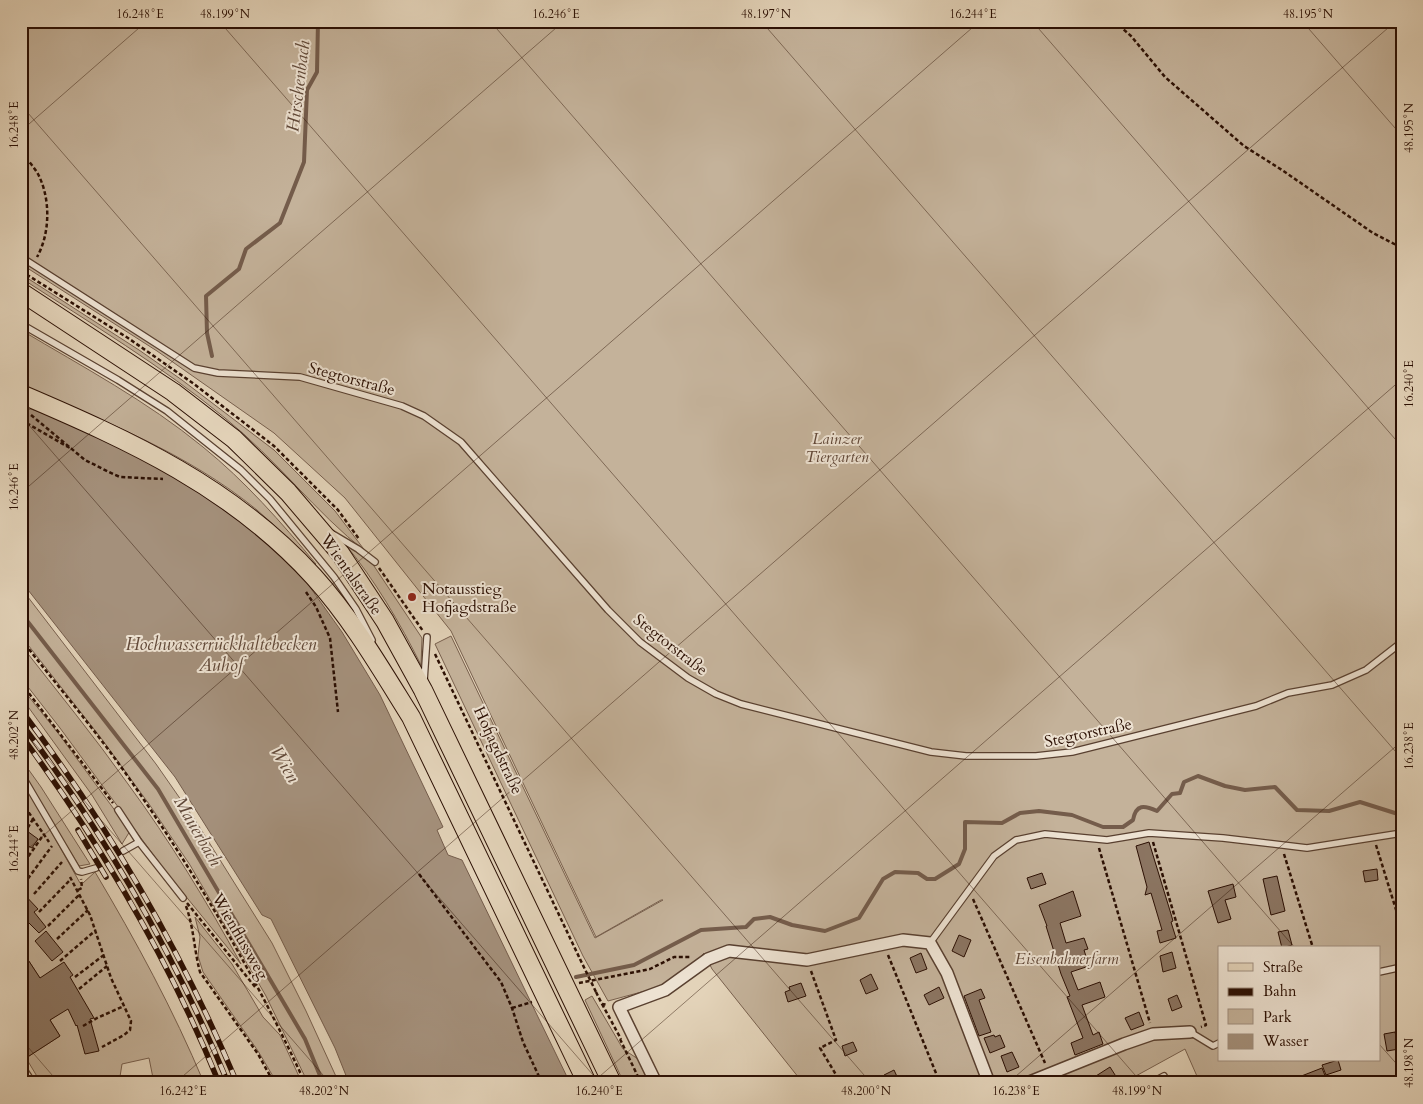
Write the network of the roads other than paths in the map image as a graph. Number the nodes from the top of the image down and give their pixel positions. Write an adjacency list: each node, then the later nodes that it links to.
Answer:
1 (21, 257): 8 (lane, Stegtorstraße)
2 (21, 292): 5 (main road, Wientalstraße)
3 (21, 324): 10 (lane)
4 (21, 394): 10 (main road, Wientalstraße)
5 (317, 524): 6 (lane); 9 (main road, Wientalstraße)
6 (375, 562)
7 (427, 637): 9 (lane)
8 (1402, 642)
9 (423, 690): 28 (main road, Wientalstraße)
10 (411, 717): 27 (main road, Wientalstraße)
11 (21, 774): 16 (lane)
12 (118, 810): 14 (lane)
13 (1402, 833): 18 (lane)
14 (139, 842): 15 (lane); 17 (lane)
15 (124, 851)
16 (96, 868)
17 (183, 898)
18 (930, 943): 29 (street); 30 (street)
19 (1402, 967): 20 (lane)
20 (1380, 972)
21 (1190, 1032): 22 (lane); 31 (street)
22 (1218, 1044)
23 (21, 1065): 26 (lane)
24 (1164, 1076): 25 (lane)
25 (1155, 1082)
26 (32, 1083)
27 (587, 1083)
28 (612, 1083)
29 (656, 1083)
30 (989, 1083)
31 (1027, 1083)

